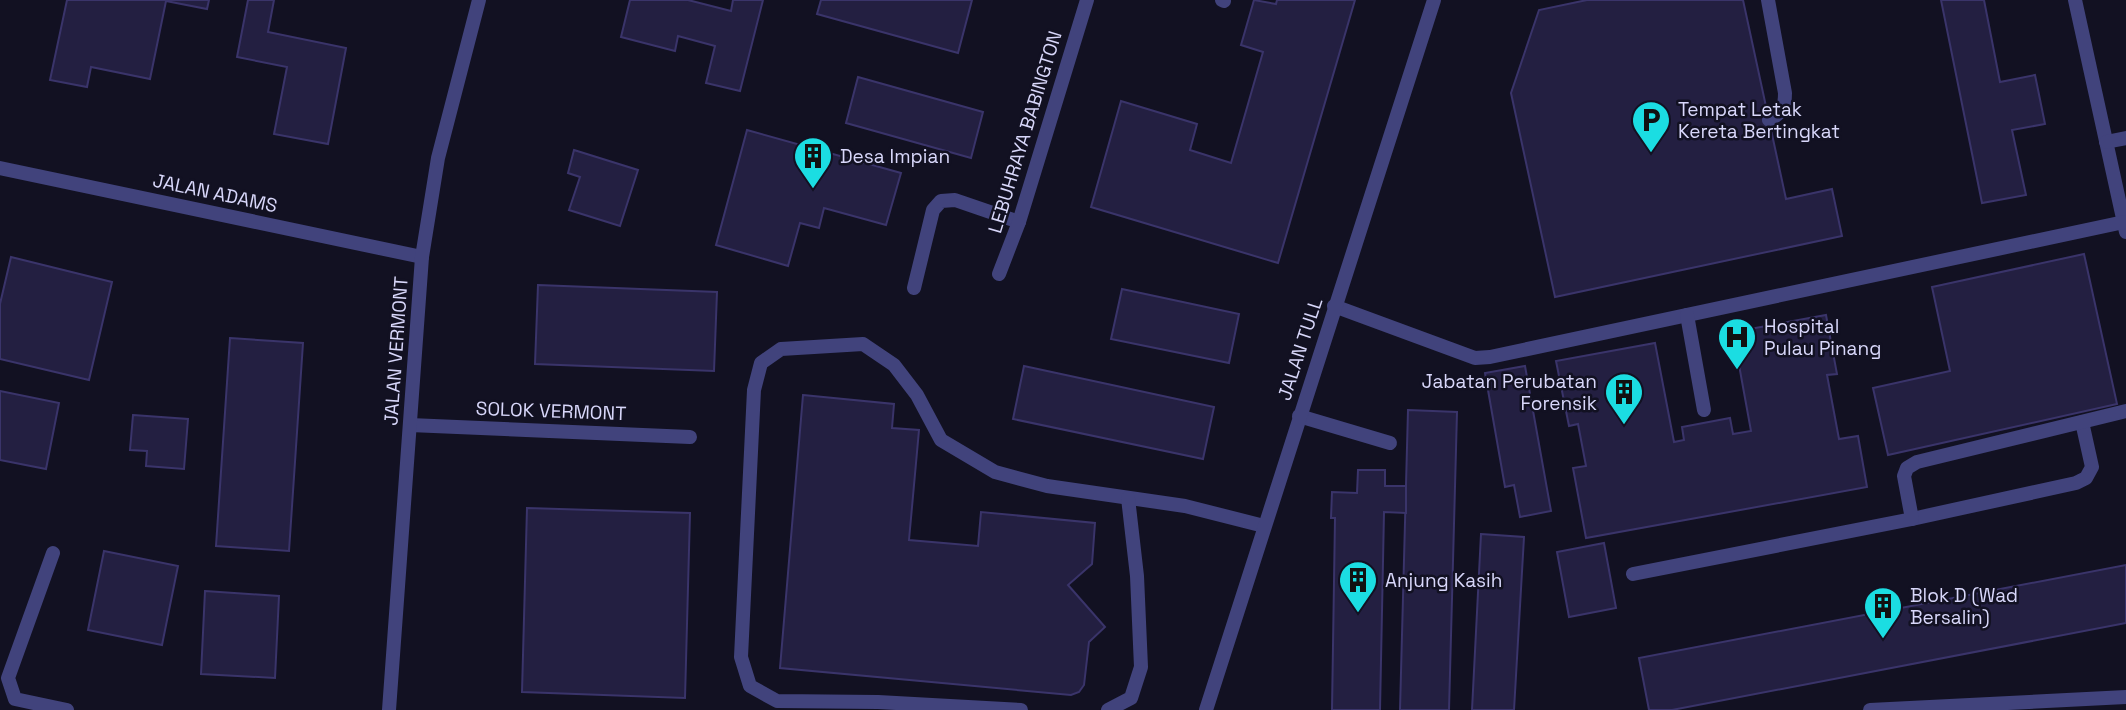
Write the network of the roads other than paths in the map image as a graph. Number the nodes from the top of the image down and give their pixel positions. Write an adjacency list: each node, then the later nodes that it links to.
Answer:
1 (479, 0): 14 (street, JALAN VERMONT)
2 (1087, 0): 12 (street, LEBUHRAYA BABINGTON)
3 (1434, 0): 17 (street, JALAN TULL)
4 (1768, 0): 6 (street)
5 (2075, 0): 8 (street)
6 (1769, 120)
7 (2126, 138): 8 (street)
8 (2106, 142): 10 (street)
9 (2126, 159): 10 (street)
10 (2111, 162): 13 (street)
11 (0, 168): 14 (street, JALAN ADAMS)
12 (1019, 222): 15 (street, LEBUHRAYA BABINGTON); 16 (street)
13 (2125, 227): 18 (street)
14 (422, 257): 23 (street, JALAN VERMONT)
15 (999, 274)
16 (914, 288)
17 (1334, 306): 18 (street); 21 (street, JALAN TULL)
18 (1687, 315): 19 (street)
19 (1704, 410)
20 (2126, 411): 22 (street)
21 (1299, 416): 25 (street); 28 (street, JALAN TULL)
22 (2082, 422): 27 (street); 27 (street)
23 (410, 425): 24 (street, SOLOK VERMONT); 33 (street, JALAN VERMONT)
24 (690, 437)
25 (1390, 443)
26 (1128, 498): 28 (street); 34 (street); 35 (street)
27 (1912, 519): 30 (street)
28 (1264, 526): 36 (street, JALAN TULL)
29 (53, 553): 32 (street)
30 (1633, 574)
31 (2126, 697): 37 (street)
32 (67, 710)
33 (389, 710)
34 (1021, 710)
35 (1108, 710)
36 (1206, 710)
37 (1870, 710)

